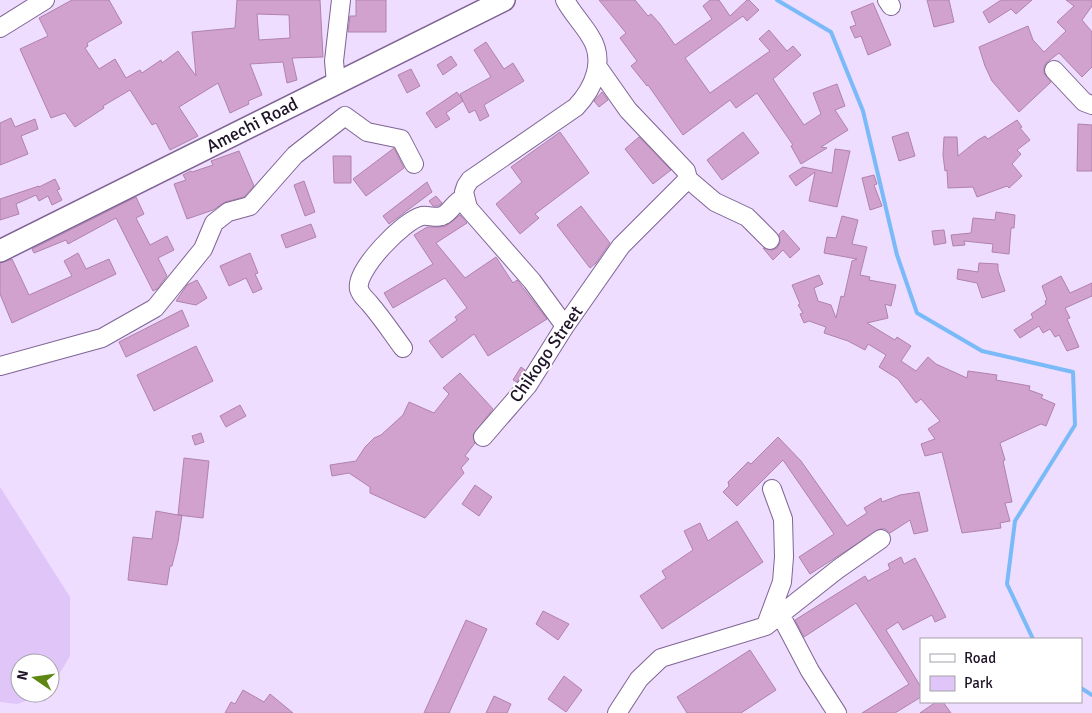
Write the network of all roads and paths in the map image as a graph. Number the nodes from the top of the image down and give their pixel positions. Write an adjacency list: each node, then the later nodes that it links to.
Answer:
1 (45, 0): 5 (street)
2 (341, 0): 8 (street)
3 (504, 0): 8 (main road, Amechi Road)
4 (565, 0): 6 (street)
5 (0, 28)
6 (597, 66): 11 (street); 12 (street)
7 (1054, 70): 9 (street)
8 (336, 83): 14 (main road, Amechi Road)
9 (1092, 104)
10 (414, 164): 17 (street)
11 (688, 179): 13 (street); 15 (street, Chikogo Street)
12 (464, 198): 15 (street); 16 (street)
13 (770, 240)
14 (0, 251)
15 (565, 326): 18 (street, Chikogo Street)
16 (403, 348)
17 (0, 366)
18 (482, 437)
19 (772, 489): 22 (street)
20 (881, 539): 21 (street)
21 (780, 614): 22 (street); 24 (street)
22 (766, 626): 23 (street)
23 (617, 713)
24 (837, 713)

